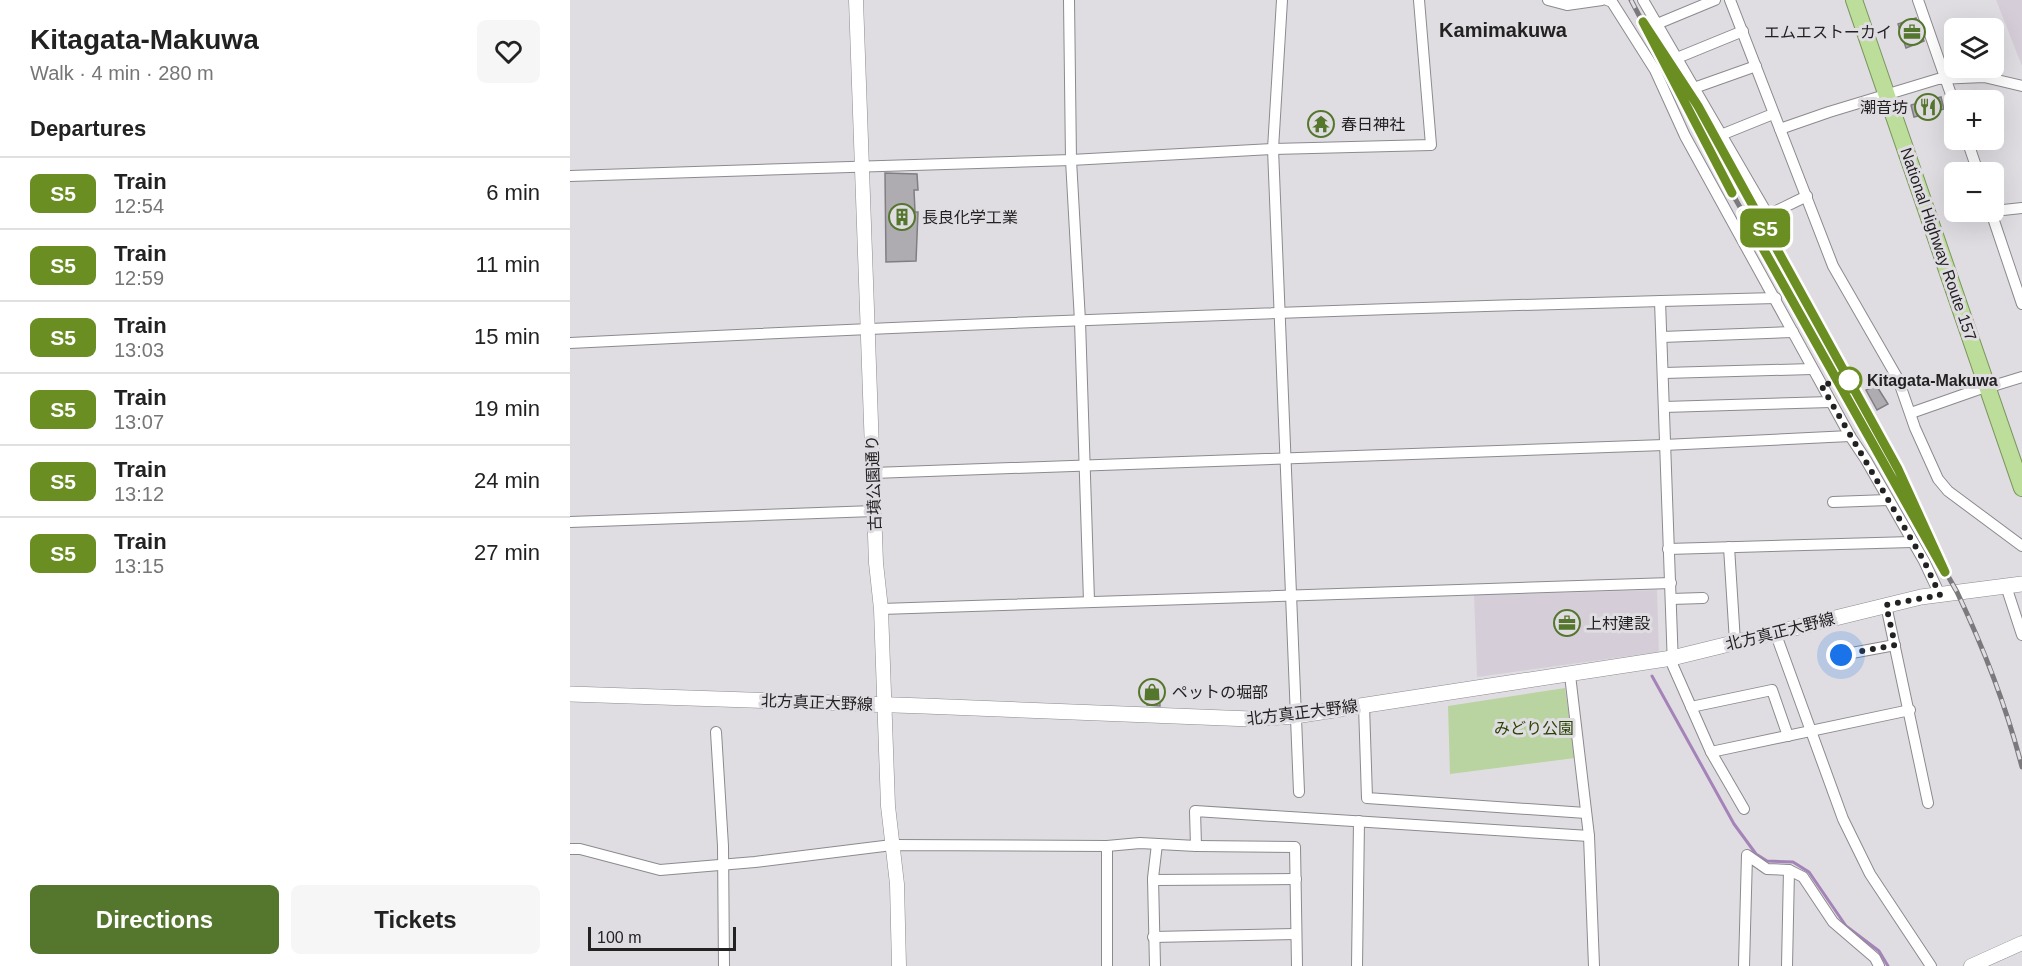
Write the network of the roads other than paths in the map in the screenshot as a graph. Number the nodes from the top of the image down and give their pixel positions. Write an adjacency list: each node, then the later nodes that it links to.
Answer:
1 (856, 0): 30 (street, 古墳公園通り)
2 (1069, 0): 29 (street)
3 (1282, 0): 28 (street)
4 (1419, 0): 28 (street)
5 (1548, 0): 6 (street)
6 (1602, 0)
7 (1607, 0): 36 (street)
8 (1643, 0): 14 (street)
9 (1715, 0): 14 (street)
10 (1730, 0): 15 (street)
11 (1854, 0): 24 (highway, National Highway Route 157)
12 (1864, 0): 24 (highway, National Highway Route 157)
13 (1918, 0): 18 (street)
14 (1657, 24): 16 (street)
15 (1743, 31): 16 (street); 17 (street)
16 (1677, 58): 22 (street)
17 (1756, 66): 22 (street); 25 (street)
18 (1944, 72)
19 (1946, 78): 23 (street); 24 (street)
20 (1984, 78): 21 (street)
21 (2022, 86)
22 (1694, 88): 27 (street)
23 (1950, 90)
24 (1892, 94): 26 (street); 48 (highway, National Highway Route 157)
25 (1773, 114): 26 (street); 27 (street)
26 (1780, 129): 32 (street)
27 (1721, 135): 32 (street)
28 (1273, 149): 29 (street); 39 (street)
29 (1071, 160): 30 (street); 40 (street)
30 (861, 166): 31 (street); 41 (street, 古墳公園通り)
31 (570, 176)
32 (1807, 196): 51 (street)
33 (2022, 208): 34 (street)
34 (2004, 210)
35 (1996, 222): 38 (street)
36 (1776, 298): 37 (street); 42 (street)
37 (1660, 301): 39 (street); 43 (street)
38 (2022, 304)
39 (1281, 313): 40 (street); 54 (street)
40 (1080, 321): 41 (street); 56 (street)
41 (866, 328): 44 (street); 57 (street, 古墳公園通り)
42 (1793, 332): 43 (street); 45 (street)
43 (1662, 337): 46 (street)
44 (570, 343)
45 (1812, 369): 46 (street); 49 (street)
46 (1664, 374): 50 (street)
47 (2022, 376): 48 (street)
48 (1992, 386): 51 (street); 55 (highway, National Highway Route 157); 58 (highway, National Highway Route 157)
49 (1831, 402): 50 (street); 52 (street)
50 (1664, 407): 53 (street)
51 (1911, 413): 64 (street)
52 (1850, 436): 53 (street); 59 (street)
53 (1664, 445): 54 (street); 66 (street)
54 (1285, 457): 56 (street); 71 (street)
55 (2022, 460)
56 (1084, 464): 57 (street); 74 (street)
57 (873, 473): 61 (street, 古墳公園通り)
58 (2022, 488)
59 (1888, 500): 60 (street); 63 (street)
60 (1833, 502)
61 (874, 511): 62 (street); 76 (street, 古墳公園通り)
62 (570, 522)
63 (1912, 542): 65 (street); 70 (street)
64 (2022, 546)
65 (1729, 547): 66 (street); 79 (street)
66 (1668, 549): 67 (street)
67 (1671, 583): 71 (street); 73 (street)
68 (2022, 584): 69 (main road, 北方真正大野線)
69 (2006, 586): 70 (main road, 北方真正大野線); 78 (street)
70 (1940, 595): 75 (main road, 北方真正大野線)
71 (1291, 596): 74 (street); 89 (street)
72 (1703, 598): 73 (street)
73 (1671, 599): 82 (street)
74 (1089, 601): 76 (street)
75 (1886, 605): 77 (main road, 北方真正大野線); 80 (street)
76 (881, 609): 85 (street, 古墳公園通り)
77 (1775, 632): 79 (main road, 北方真正大野線); 90 (street)
78 (2022, 634)
79 (1735, 642): 82 (main road, 北方真正大野線)
80 (1895, 645): 81 (street); 88 (street)
81 (1841, 655)
82 (1672, 658): 83 (main road, 北方真正大野線); 87 (street)
83 (1570, 675): 86 (main road, 北方真正大野線); 97 (street)
84 (570, 694): 85 (main road, 北方真正大野線)
85 (885, 704): 89 (main road, 北方真正大野線); 100 (street, 古墳公園通り)
86 (1364, 705): 89 (main road, 北方真正大野線); 97 (street)
87 (1691, 707): 92 (street); 93 (street)
88 (1910, 710): 90 (street); 95 (street)
89 (1295, 716): 94 (street)
90 (1811, 731): 92 (street); 122 (street)
91 (716, 732): 105 (street)
92 (1788, 736): 93 (street)
93 (1710, 752): 96 (street)
94 (1299, 792)
95 (1928, 803)
96 (1744, 809)
97 (1586, 813): 99 (street)
98 (1359, 821): 99 (street); 103 (street); 117 (street)
99 (1589, 836): 118 (street)
100 (892, 844): 102 (street); 105 (street); 113 (street, 古墳公園通り)
101 (1158, 844): 102 (street); 103 (street); 108 (street)
102 (1107, 846): 114 (street)
103 (1196, 846): 107 (street)
104 (570, 849): 105 (street)
105 (723, 865): 112 (street)
106 (1789, 870): 119 (street); 120 (street); 121 (street)
107 (1296, 879): 108 (street); 109 (street)
108 (1152, 880): 110 (street)
109 (1296, 934): 110 (street); 116 (street)
110 (1152, 937): 115 (street)
111 (2022, 943): 123 (street)
112 (724, 966)
113 (899, 966)
114 (1107, 966)
115 (1155, 966)
116 (1297, 966)
117 (1357, 966)
118 (1594, 966)
119 (1744, 966)
120 (1787, 966)
121 (1879, 966)
122 (1931, 966)
123 (1971, 966)

